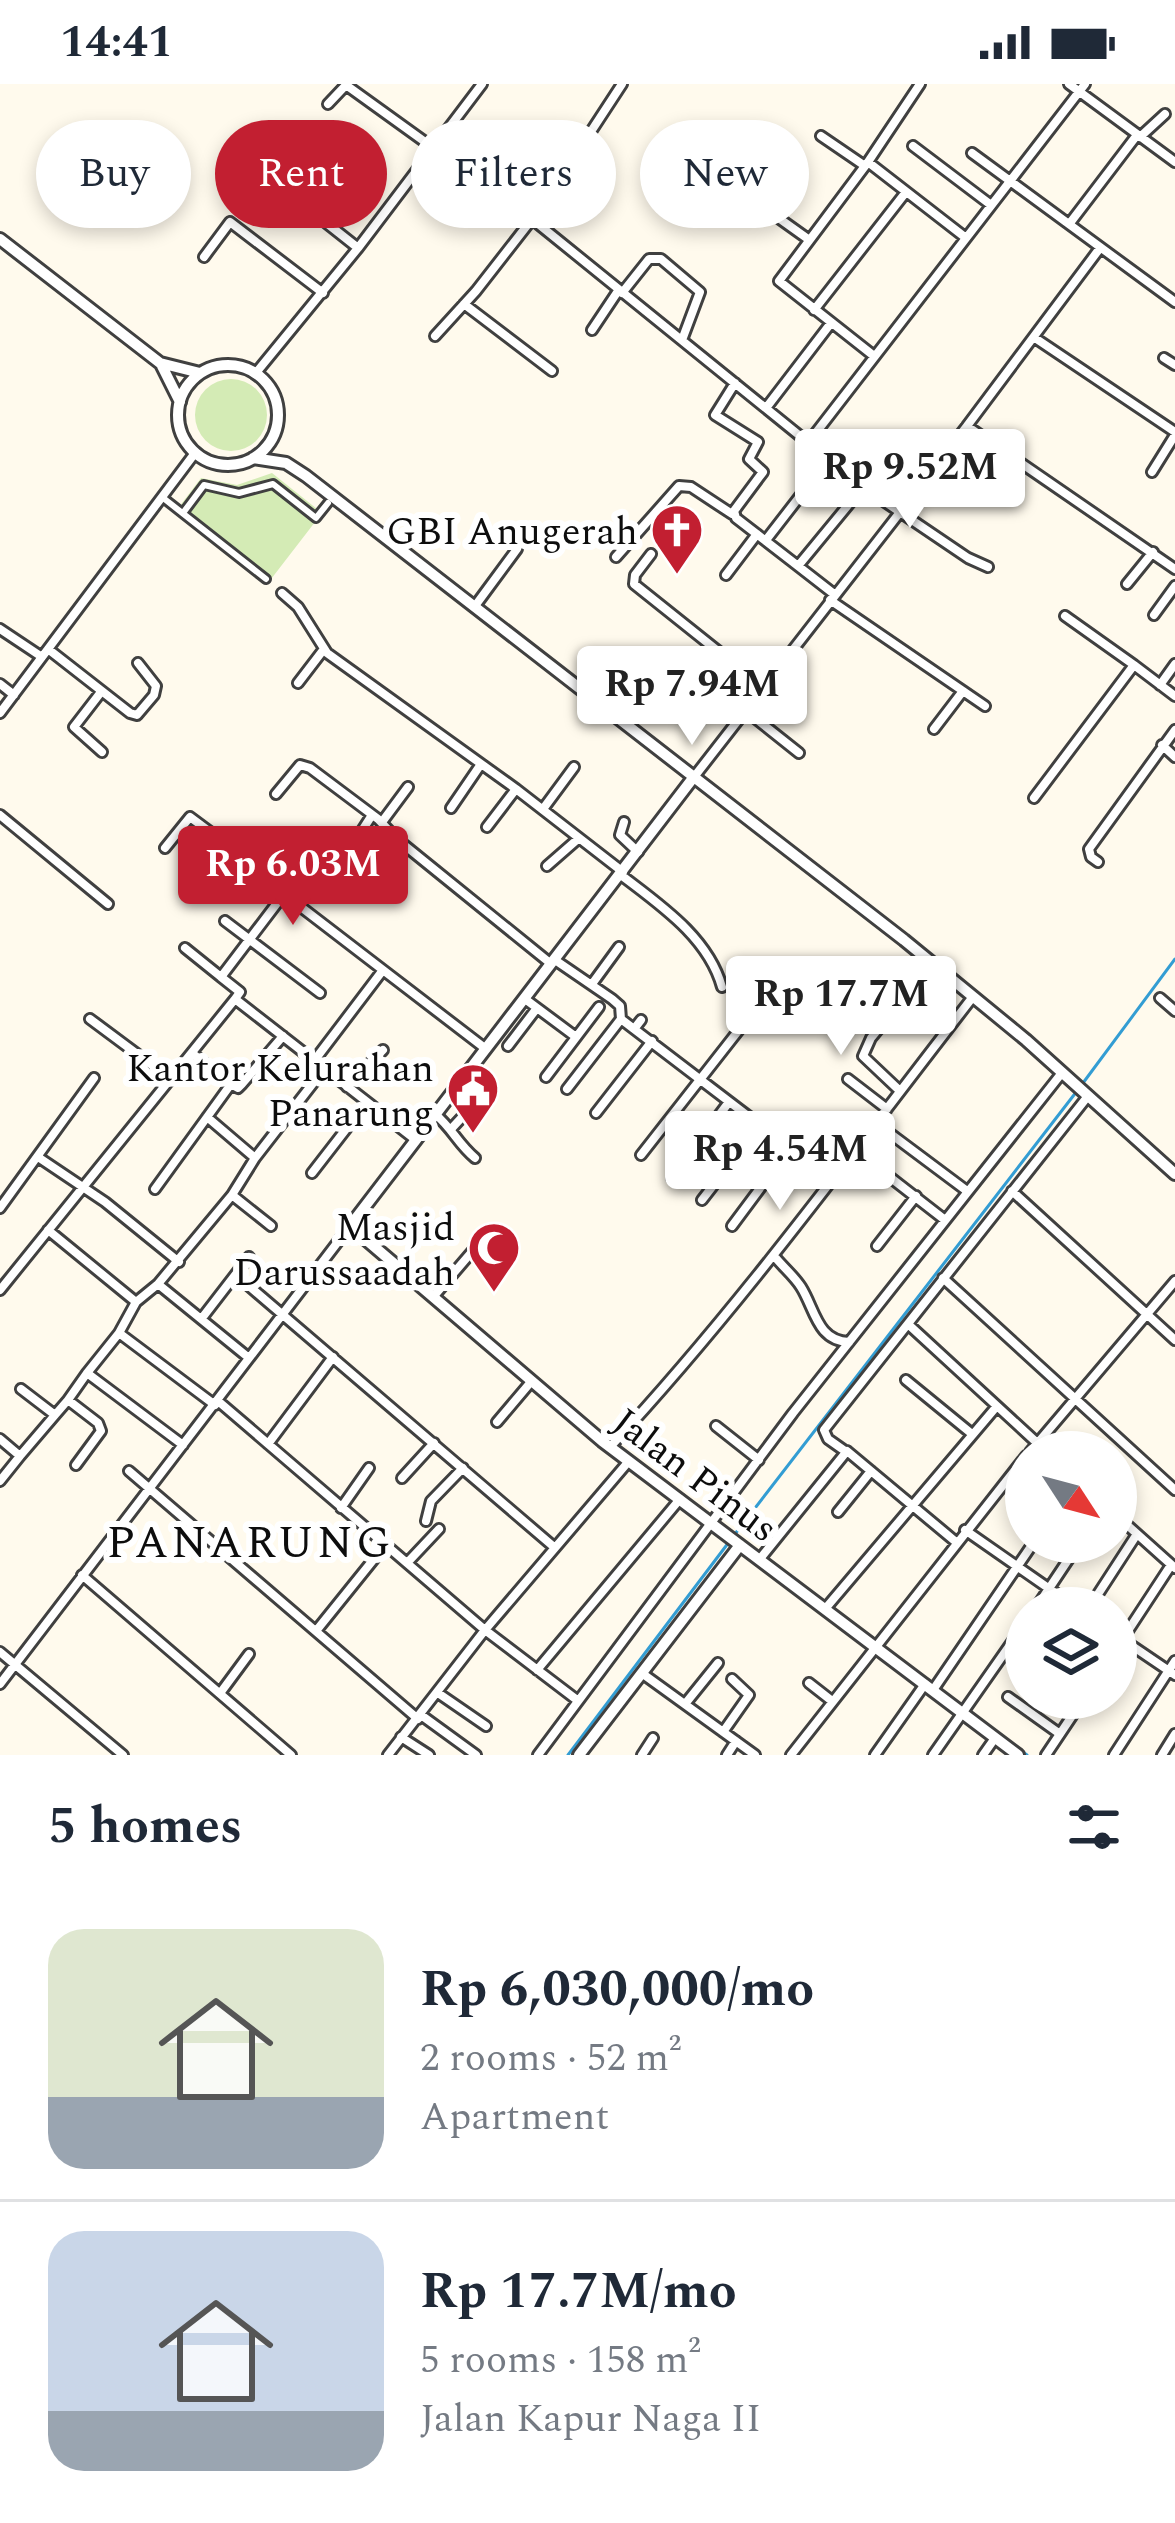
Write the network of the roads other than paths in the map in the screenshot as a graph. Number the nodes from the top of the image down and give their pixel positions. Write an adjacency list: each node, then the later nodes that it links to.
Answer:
1 (482, 84): 8 (street)
2 (622, 84): 9 (street)
3 (920, 84): 16 (street)
4 (1069, 84): 5 (street)
5 (1082, 88): 12 (street); 18 (street)
6 (328, 104): 10 (street)
7 (1165, 114): 12 (street)
8 (454, 120)
9 (598, 120)
10 (411, 130)
11 (821, 136): 16 (street)
12 (1138, 136): 15 (street); 21 (street)
13 (913, 146): 20 (street)
14 (972, 154): 18 (street)
15 (1175, 162)
16 (867, 164): 19 (street); 28 (street)
17 (411, 177): 29 (street)
18 (1008, 182): 20 (street); 21 (street)
19 (906, 192): 27 (street); 36 (street)
20 (992, 205): 27 (street)
21 (1070, 223): 30 (street)
22 (333, 228): 29 (street)
23 (525, 228): 35 (street)
24 (543, 228): 33 (street)
25 (792, 228): 28 (street)
26 (0, 238): 44 (street)
27 (966, 238): 42 (street)
28 (808, 240): 36 (street)
29 (358, 248): 32 (street)
30 (1100, 248): 34 (street); 40 (street)
31 (203, 257): 32 (street)
32 (322, 292): 46 (street)
33 (620, 292): 38 (street); 41 (street); 41 (street)
34 (1175, 302)
35 (464, 304): 39 (street); 47 (street)
36 (814, 310): 37 (street)
37 (830, 323): 42 (street); 51 (street)
38 (592, 330)
39 (434, 336)
40 (1035, 338): 53 (street); 54 (street)
41 (682, 340): 49 (street)
42 (874, 356): 55 (street)
43 (1164, 358): 45 (street)
44 (160, 363): 48 (street); 50 (street)
45 (1175, 365)
46 (259, 368): 48 (street); 52 (street)
47 (552, 371)
48 (203, 373): 50 (street)
49 (735, 383): 51 (street); 66 (street)
50 (180, 401): 56 (street)
51 (766, 408): 55 (street)
52 (276, 426): 57 (street); 59 (street)
53 (967, 426): 64 (street); 69 (street)
54 (1175, 434): 60 (street)
55 (808, 443): 58 (street)
56 (195, 453): 57 (street); 62 (street)
57 (253, 458): 59 (street)
58 (828, 460): 61 (street); 67 (street)
59 (286, 463): 81 (street)
60 (1152, 472)
61 (863, 487): 64 (street); 72 (street)
62 (162, 497): 65 (street); 86 (street)
63 (328, 502): 65 (street)
64 (898, 511): 73 (street); 80 (street)
65 (183, 513): 76 (street)
66 (732, 514): 67 (street); 71 (street)
67 (761, 537): 72 (street); 75 (street)
68 (517, 549): 81 (street)
69 (1153, 551): 74 (street); 77 (street)
70 (651, 554): 93 (street)
71 (616, 557)
72 (798, 566): 80 (street)
73 (988, 566)
74 (1175, 569)
75 (726, 575)
76 (266, 579)
77 (1127, 584)
78 (1175, 586): 82 (street)
79 (282, 592): 85 (street)
80 (832, 597): 93 (street); 94 (street)
81 (474, 608): 109 (street)
82 (1154, 615)
83 (1065, 616): 89 (street)
84 (0, 628): 86 (street)
85 (324, 649): 90 (street); 107 (street)
86 (45, 653): 95 (street); 96 (street)
87 (138, 663): 95 (street)
88 (1175, 664): 92 (street)
89 (1135, 665): 92 (street); 113 (street)
90 (298, 683)
91 (0, 684): 96 (street)
92 (1160, 685): 97 (street)
93 (763, 687): 99 (street)
94 (963, 691): 98 (street); 101 (street)
95 (101, 692): 104 (street)
96 (14, 695): 100 (street)
97 (1175, 696)
98 (985, 706)
99 (745, 710): 105 (street); 109 (street)
100 (0, 713)
101 (934, 729)
102 (1175, 730): 103 (street)
103 (1162, 746): 106 (street); 125 (street)
104 (102, 752)
105 (799, 753)
106 (1175, 757)
107 (481, 764): 111 (street); 114 (street)
108 (574, 767): 115 (street)
109 (693, 778): 123 (street); 140 (street)
110 (408, 787): 118 (street)
111 (516, 789): 115 (street); 120 (street)
112 (276, 794): 116 (street)
113 (1034, 798)
114 (451, 808)
115 (542, 810): 121 (street)
116 (372, 814): 118 (street); 124 (street)
117 (0, 815): 129 (street)
118 (382, 822): 134 (street)
119 (624, 822): 123 (street)
120 (487, 826)
121 (579, 838): 126 (street); 127 (street)
122 (165, 848): 128 (street)
123 (638, 852): 127 (street)
124 (347, 854)
125 (1098, 862)
126 (547, 866)
127 (622, 873): 134 (street); 138 (street)
128 (284, 894): 131 (street); 135 (street)
129 (108, 904)
130 (225, 920): 131 (street)
131 (250, 938): 136 (street); 139 (street)
132 (619, 947): 137 (street)
133 (185, 948): 136 (street)
134 (553, 962): 137 (street); 143 (street)
135 (383, 970): 155 (street); 158 (street)
136 (220, 977): 142 (street)
137 (592, 984): 149 (street)
138 (722, 987)
139 (320, 993)
140 (972, 998): 160 (street); 170 (street)
141 (1160, 998): 146 (street)
142 (235, 999): 151 (street); 157 (street)
143 (525, 999): 145 (street); 155 (street)
144 (599, 1007): 152 (street)
145 (537, 1008): 152 (street); 154 (street)
146 (1175, 1011)
147 (890, 1015): 170 (street)
148 (90, 1018): 165 (street)
149 (621, 1019): 153 (street); 169 (street)
150 (742, 1026): 166 (street)
151 (283, 1036): 158 (street); 167 (street)
152 (576, 1037): 162 (street)
153 (652, 1041): 166 (street); 175 (street)
154 (508, 1046)
155 (486, 1048): 161 (street)
156 (383, 1050): 168 (street)
157 (193, 1054): 165 (street); 167 (street)
158 (314, 1060): 159 (street)
159 (324, 1069): 168 (street); 186 (street)
160 (1061, 1073): 171 (street); 194 (street)
161 (464, 1077): 176 (street); 180 (street)
162 (546, 1077)
163 (94, 1078): 185 (street)
164 (848, 1079): 174 (street)
165 (172, 1080): 192 (street)
166 (699, 1080): 173 (street); 184 (street)
167 (231, 1084): 177 (street)
168 (347, 1087): 172 (street)
169 (566, 1089)
170 (900, 1091): 174 (street)
171 (1083, 1092): 189 (street); 195 (street)
172 (367, 1102): 181 (street); 188 (street)
173 (729, 1102): 179 (street); 190 (street)
174 (886, 1109): 178 (street)
175 (596, 1113)
176 (436, 1114): 180 (street); 181 (street)
177 (206, 1118): 186 (street); 193 (street)
178 (876, 1123): 183 (street); 194 (street)
179 (760, 1125): 182 (street); 198 (street)
180 (452, 1128): 187 (street)
181 (416, 1140): 202 (street)
182 (790, 1148): 191 (street); 203 (street)
183 (855, 1150): 191 (street); 197 (street)
184 (641, 1155)
185 (38, 1157): 192 (street); 199 (street)
186 (255, 1158): 196 (street)
187 (475, 1158)
188 (313, 1173)
189 (1175, 1174)
190 (672, 1178)
191 (828, 1185): 208 (street)
192 (82, 1187): 204 (street); 209 (street)
193 (155, 1190)
194 (967, 1191): 200 (street)
195 (1012, 1191): 210 (street); 218 (street)
196 (232, 1195): 201 (street); 209 (street)
197 (916, 1196): 200 (street); 206 (street)
198 (703, 1200)
199 (0, 1208)
200 (945, 1220): 223 (street)
201 (271, 1226)
202 (350, 1226): 215 (street, Jalan Pinus); 217 (street)
203 (732, 1226)
204 (48, 1230): 214 (street); 216 (street)
205 (482, 1240): 215 (street)
206 (877, 1246)
207 (249, 1257): 219 (street)
208 (775, 1257): 223 (street); 244 (street)
209 (179, 1262): 212 (street)
210 (943, 1278): 220 (street); 230 (street)
211 (1175, 1281): 218 (street)
212 (158, 1284): 216 (street); 219 (street)
213 (249, 1286): 217 (street)
214 (0, 1290)
215 (434, 1296): 228 (street, Jalan Pinus)
216 (136, 1302): 221 (street)
217 (284, 1312): 224 (street); 225 (street)
218 (1146, 1313): 222 (street); 230 (street)
219 (202, 1318): 225 (street)
220 (909, 1325): 233 (street); 245 (street)
221 (119, 1333): 226 (street); 232 (street)
222 (1175, 1340)
223 (852, 1342): 247 (street)
224 (333, 1357): 241 (street); 242 (street)
225 (250, 1358): 232 (street)
226 (87, 1373): 231 (street); 243 (street)
227 (906, 1380): 239 (street)
228 (530, 1382): 235 (street); 244 (street, Jalan Pinus)
229 (21, 1388): 234 (street)
230 (1075, 1397): 238 (street); 258 (street)
231 (68, 1400): 234 (street); 249 (street)
232 (216, 1403): 242 (street); 243 (street)
233 (997, 1406): 237 (street); 239 (street)
234 (55, 1415): 246 (street)
235 (497, 1422)
236 (716, 1426): 247 (street)
237 (1024, 1431)
238 (1047, 1431)
239 (972, 1434): 260 (street)
240 (0, 1439): 246 (street)
241 (434, 1443): 251 (street); 254 (street)
242 (268, 1444): 261 (street)
243 (183, 1445): 257 (street)
244 (610, 1448): 248 (street, Jalan Pinus)
245 (845, 1451): 253 (street); 272 (street)
246 (20, 1456): 255 (street)
247 (759, 1460): 264 (street)
248 (628, 1461): 259 (street, Jalan Pinus); 271 (street)
249 (76, 1465)
250 (369, 1468): 261 (street)
251 (463, 1468): 263 (street); 271 (street)
252 (129, 1471): 257 (street)
253 (871, 1471): 260 (street); 262 (street)
254 (402, 1478)
255 (0, 1481)
256 (1005, 1481): 266 (street)
257 (149, 1489): 277 (street); 282 (street)
258 (1175, 1490)
259 (680, 1499): 264 (street, Jalan Pinus); 291 (street)
260 (911, 1504): 268 (street); 279 (street)
261 (341, 1508): 269 (street)
262 (838, 1512)
263 (426, 1521)
264 (711, 1524): 270 (street, Jalan Pinus); 299 (street)
265 (439, 1529): 273 (street)
266 (964, 1530): 268 (street); 276 (street)
267 (1137, 1534): 275 (street)
268 (956, 1542): 283 (street)
269 (386, 1544): 273 (street); 282 (street)
270 (738, 1544): 272 (street, Jalan Pinus); 292 (street)
271 (554, 1547): 281 (street)
272 (759, 1560): 279 (street, Jalan Pinus)
273 (406, 1563): 281 (street)
274 (1021, 1563): 276 (street)
275 (1173, 1566): 280 (street)
276 (1018, 1568): 278 (street); 296 (street)
277 (82, 1575): 288 (street); 297 (street)
278 (1046, 1587)
279 (825, 1610): 283 (street, Jalan Pinus)
280 (1137, 1615)
281 (484, 1630): 291 (street); 298 (street)
282 (316, 1631): 303 (street)
283 (874, 1647): 296 (street, Jalan Pinus); 300 (street)
284 (1137, 1651): 290 (street)
285 (0, 1652): 288 (street)
286 (1005, 1652): 302 (street)
287 (249, 1654): 297 (street)
288 (15, 1663): 295 (street); 314 (street)
289 (718, 1663): 301 (street)
290 (1173, 1669): 330 (street)
291 (537, 1670): 299 (street)
292 (643, 1674): 301 (street); 320 (street)
293 (732, 1678): 307 (street)
294 (809, 1683): 300 (street)
295 (0, 1684)
296 (929, 1687): 302 (street, Jalan Pinus); 325 (street)
297 (220, 1692): 315 (street)
298 (438, 1693): 303 (street); 306 (street)
299 (577, 1700): 319 (street)
300 (832, 1702): 324 (street)
301 (685, 1704): 307 (street)
302 (963, 1713): 312 (street, Jalan Pinus); 326 (street)
303 (419, 1717): 310 (street); 318 (street)
304 (1039, 1719): 308 (street)
305 (1070, 1719): 308 (street)
306 (486, 1726)
307 (723, 1732): 313 (street)
308 (1060, 1734): 329 (street)
309 (1175, 1734): 331 (street)
310 (401, 1737): 316 (street); 317 (street)
311 (653, 1738): 321 (street)
312 (995, 1738): 327 (street); 328 (street, Jalan Pinus)
313 (736, 1741): 322 (street); 323 (street)
314 (123, 1755)
315 (291, 1755)
316 (388, 1755)
317 (429, 1755)
318 (476, 1755)
319 (538, 1755)
320 (579, 1755)
321 (642, 1755)
322 (727, 1755)
323 (755, 1755)
324 (791, 1755)
325 (875, 1755)
326 (933, 1755)
327 (983, 1755)
328 (1018, 1755)
329 (1046, 1755)
330 (1114, 1755)
331 (1162, 1755)

